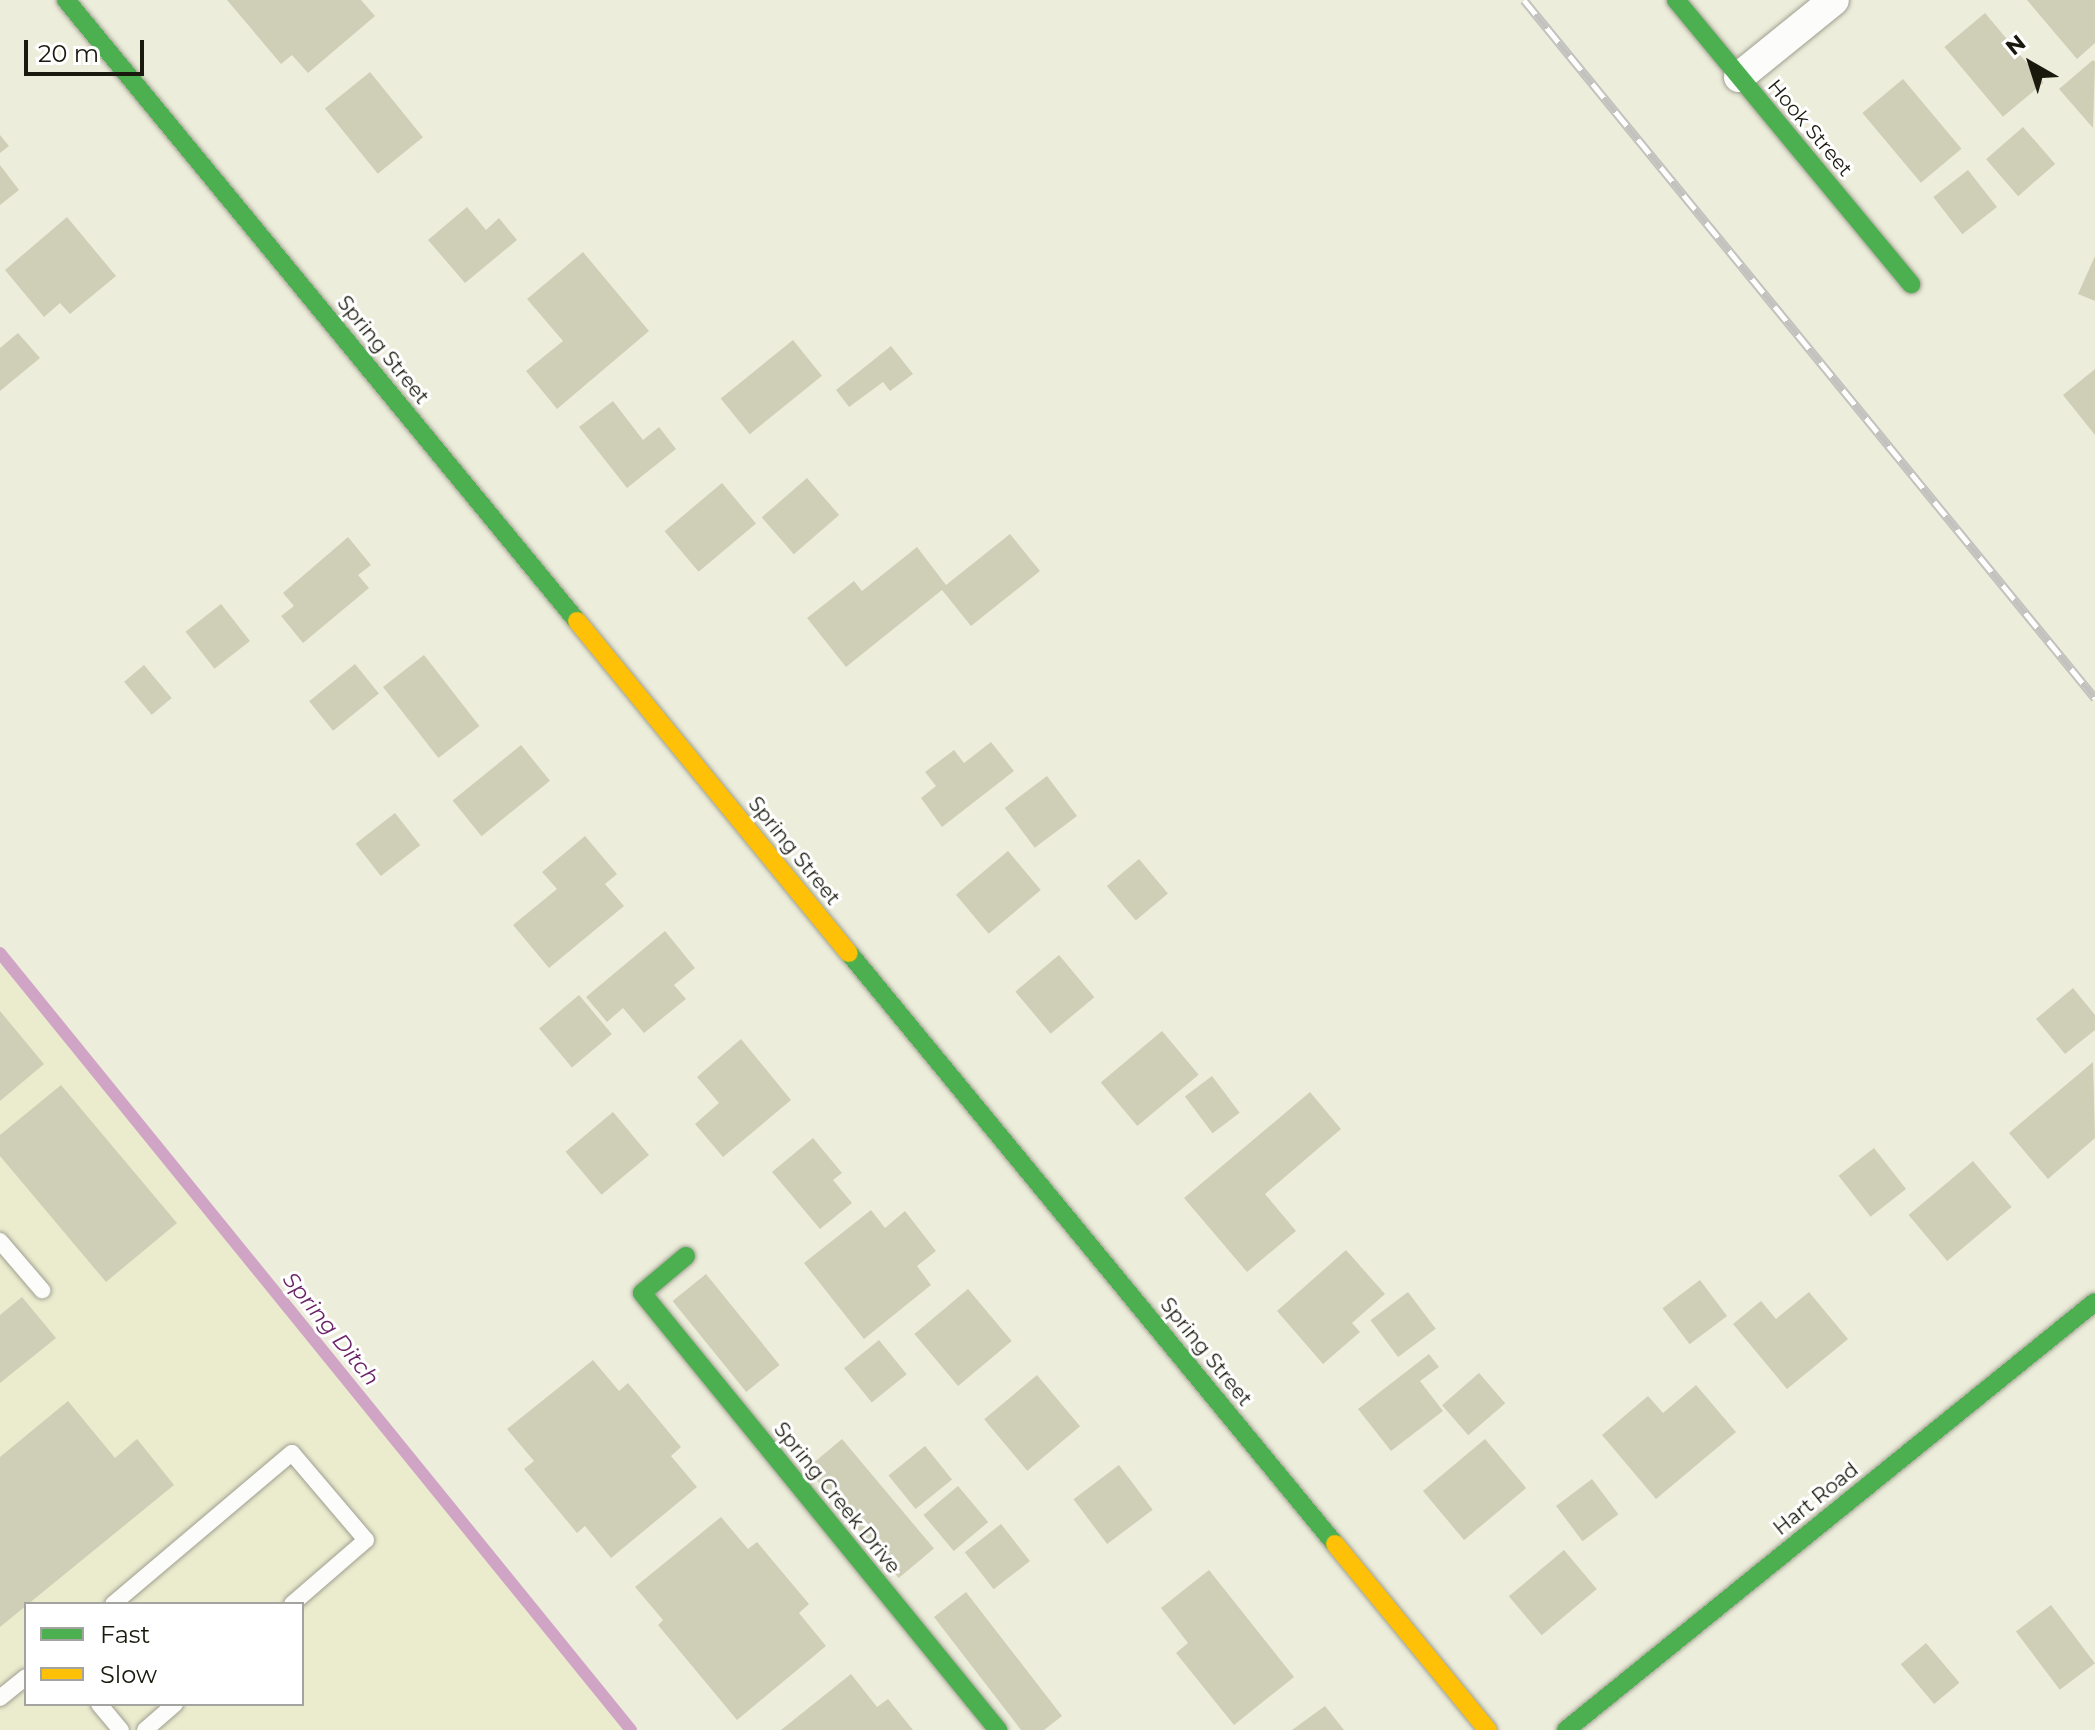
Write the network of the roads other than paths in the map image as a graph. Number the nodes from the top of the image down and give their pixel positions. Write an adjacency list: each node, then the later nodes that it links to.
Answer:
1 (66, 0): 19 (street, Spring Street)
2 (1676, 0): 4 (street, Hook Street)
3 (1834, 0): 4 (street)
4 (1739, 77): 5 (street, Hook Street)
5 (1911, 284)
6 (0, 1241): 8 (lane)
7 (686, 1256): 18 (street, Spring Creek Drive)
8 (42, 1290)
9 (2095, 1302): 20 (street, Hart Road)
10 (115, 1602): 11 (lane)
11 (294, 1602)
12 (24, 1679): 13 (lane)
13 (0, 1698)
14 (101, 1706): 16 (lane)
15 (173, 1706): 17 (lane)
16 (121, 1730)
17 (145, 1730)
18 (998, 1730)
19 (1488, 1730)
20 (1566, 1730)

